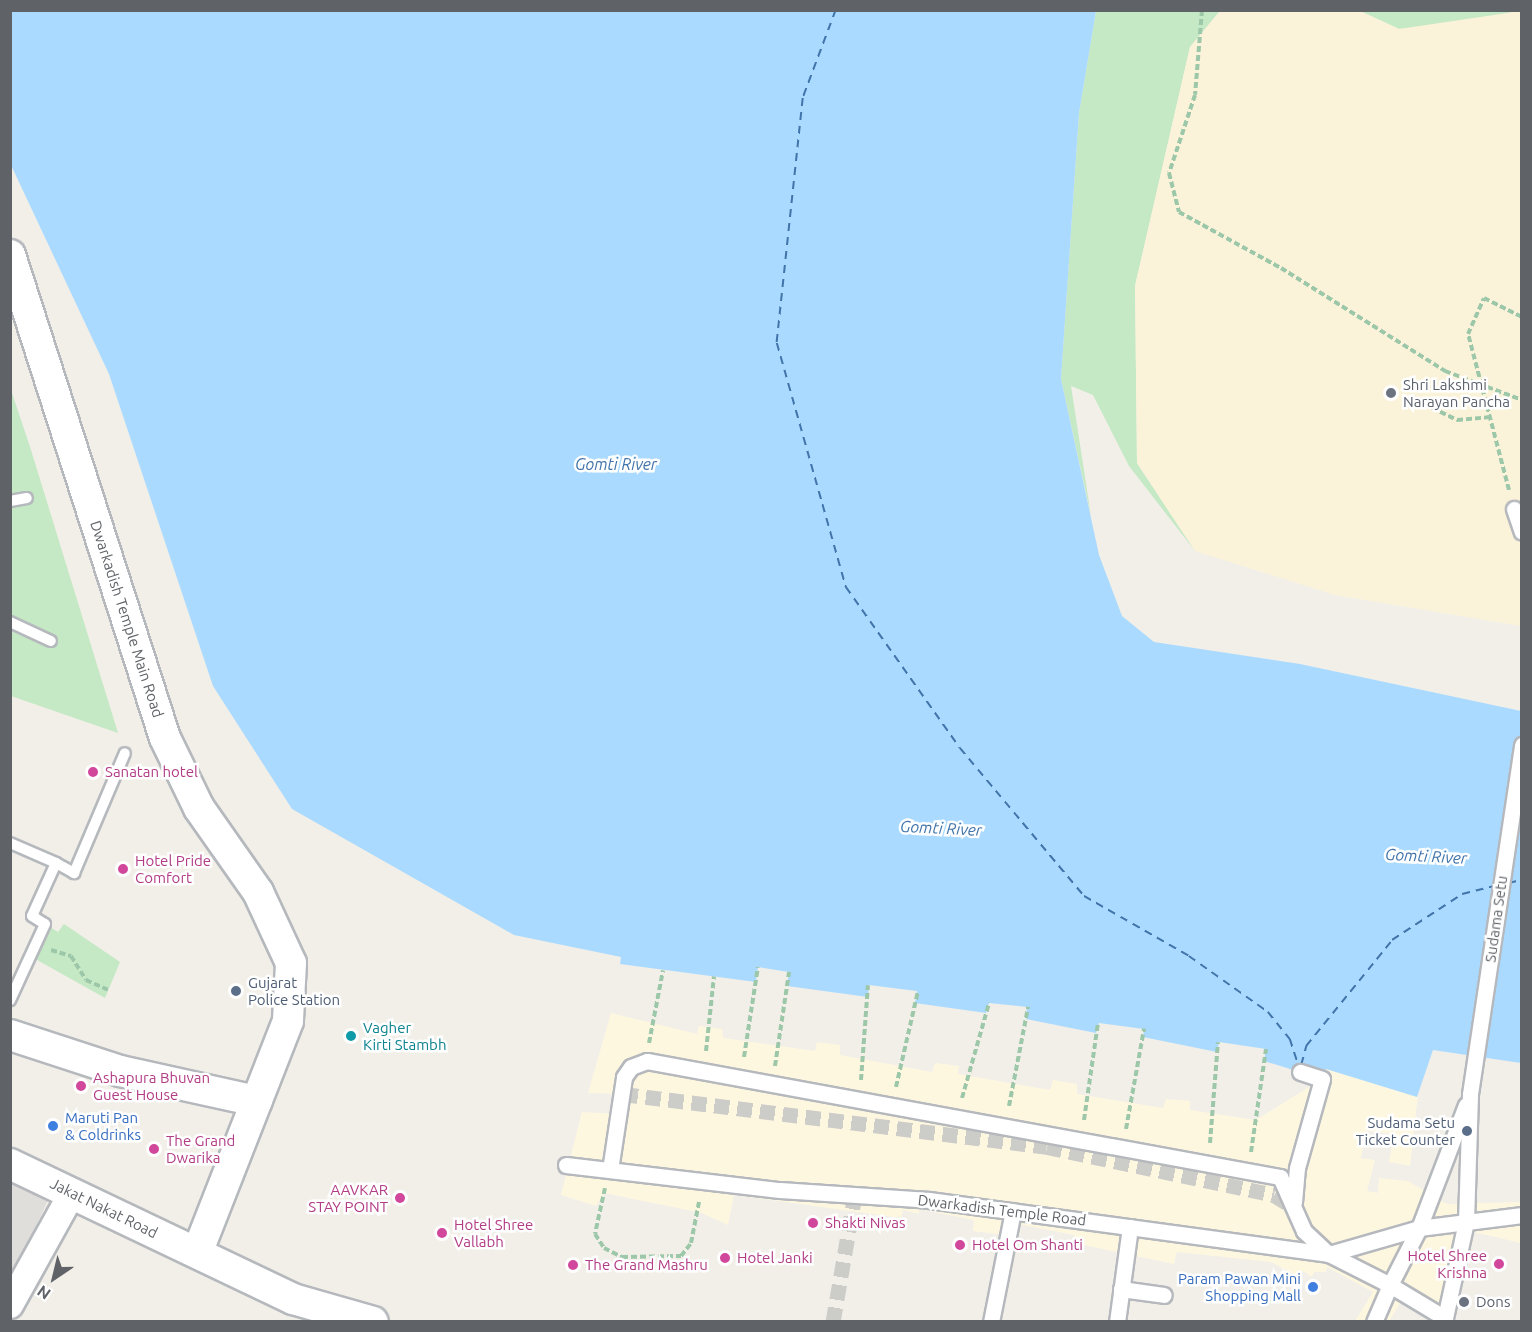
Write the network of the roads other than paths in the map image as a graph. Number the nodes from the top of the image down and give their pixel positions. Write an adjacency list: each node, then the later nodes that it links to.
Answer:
1 (10, 255): 16 (main road, Dwarkadish Temple Main Road)
2 (27, 498): 3 (lane)
3 (10, 501)
4 (1514, 508): 5 (street)
5 (1521, 532)
6 (10, 622): 7 (lane)
7 (51, 641)
8 (1521, 745): 15 (street, Sudama Setu)
9 (125, 753): 11 (lane)
10 (10, 843): 11 (lane)
11 (56, 863): 12 (lane)
12 (10, 1000)
13 (10, 1035): 16 (main road)
14 (1300, 1072): 22 (street)
15 (1470, 1094): 24 (street); 26 (street)
16 (257, 1101): 27 (main road)
17 (10, 1164): 20 (main road, Jakat Nakat Road)
18 (566, 1165): 19 (street, Dwarkadish Temple Road)
19 (610, 1170): 21 (street, Dwarkadish Temple Road); 22 (street)
20 (72, 1193): 27 (main road, Jakat Nakat Road); 32 (street)
21 (1013, 1211): 25 (street, Dwarkadish Temple Road); 34 (street)
22 (1293, 1212): 28 (street)
23 (1521, 1215): 24 (street)
24 (1466, 1222): 26 (street); 29 (street, Dwarkadish Temple Road)
25 (1131, 1227): 28 (street, Dwarkadish Temple Road); 30 (street)
26 (1419, 1228): 28 (street); 29 (street)
27 (197, 1253): 33 (main road, Jakat Nakat Road)
28 (1329, 1254): 29 (street, Dwarkadish Temple Road)
29 (1390, 1285): 36 (street)
30 (1121, 1289): 31 (street); 35 (street)
31 (1164, 1295)
32 (10, 1305)
33 (373, 1322)
34 (991, 1322)
35 (1117, 1322)
36 (1374, 1322)

